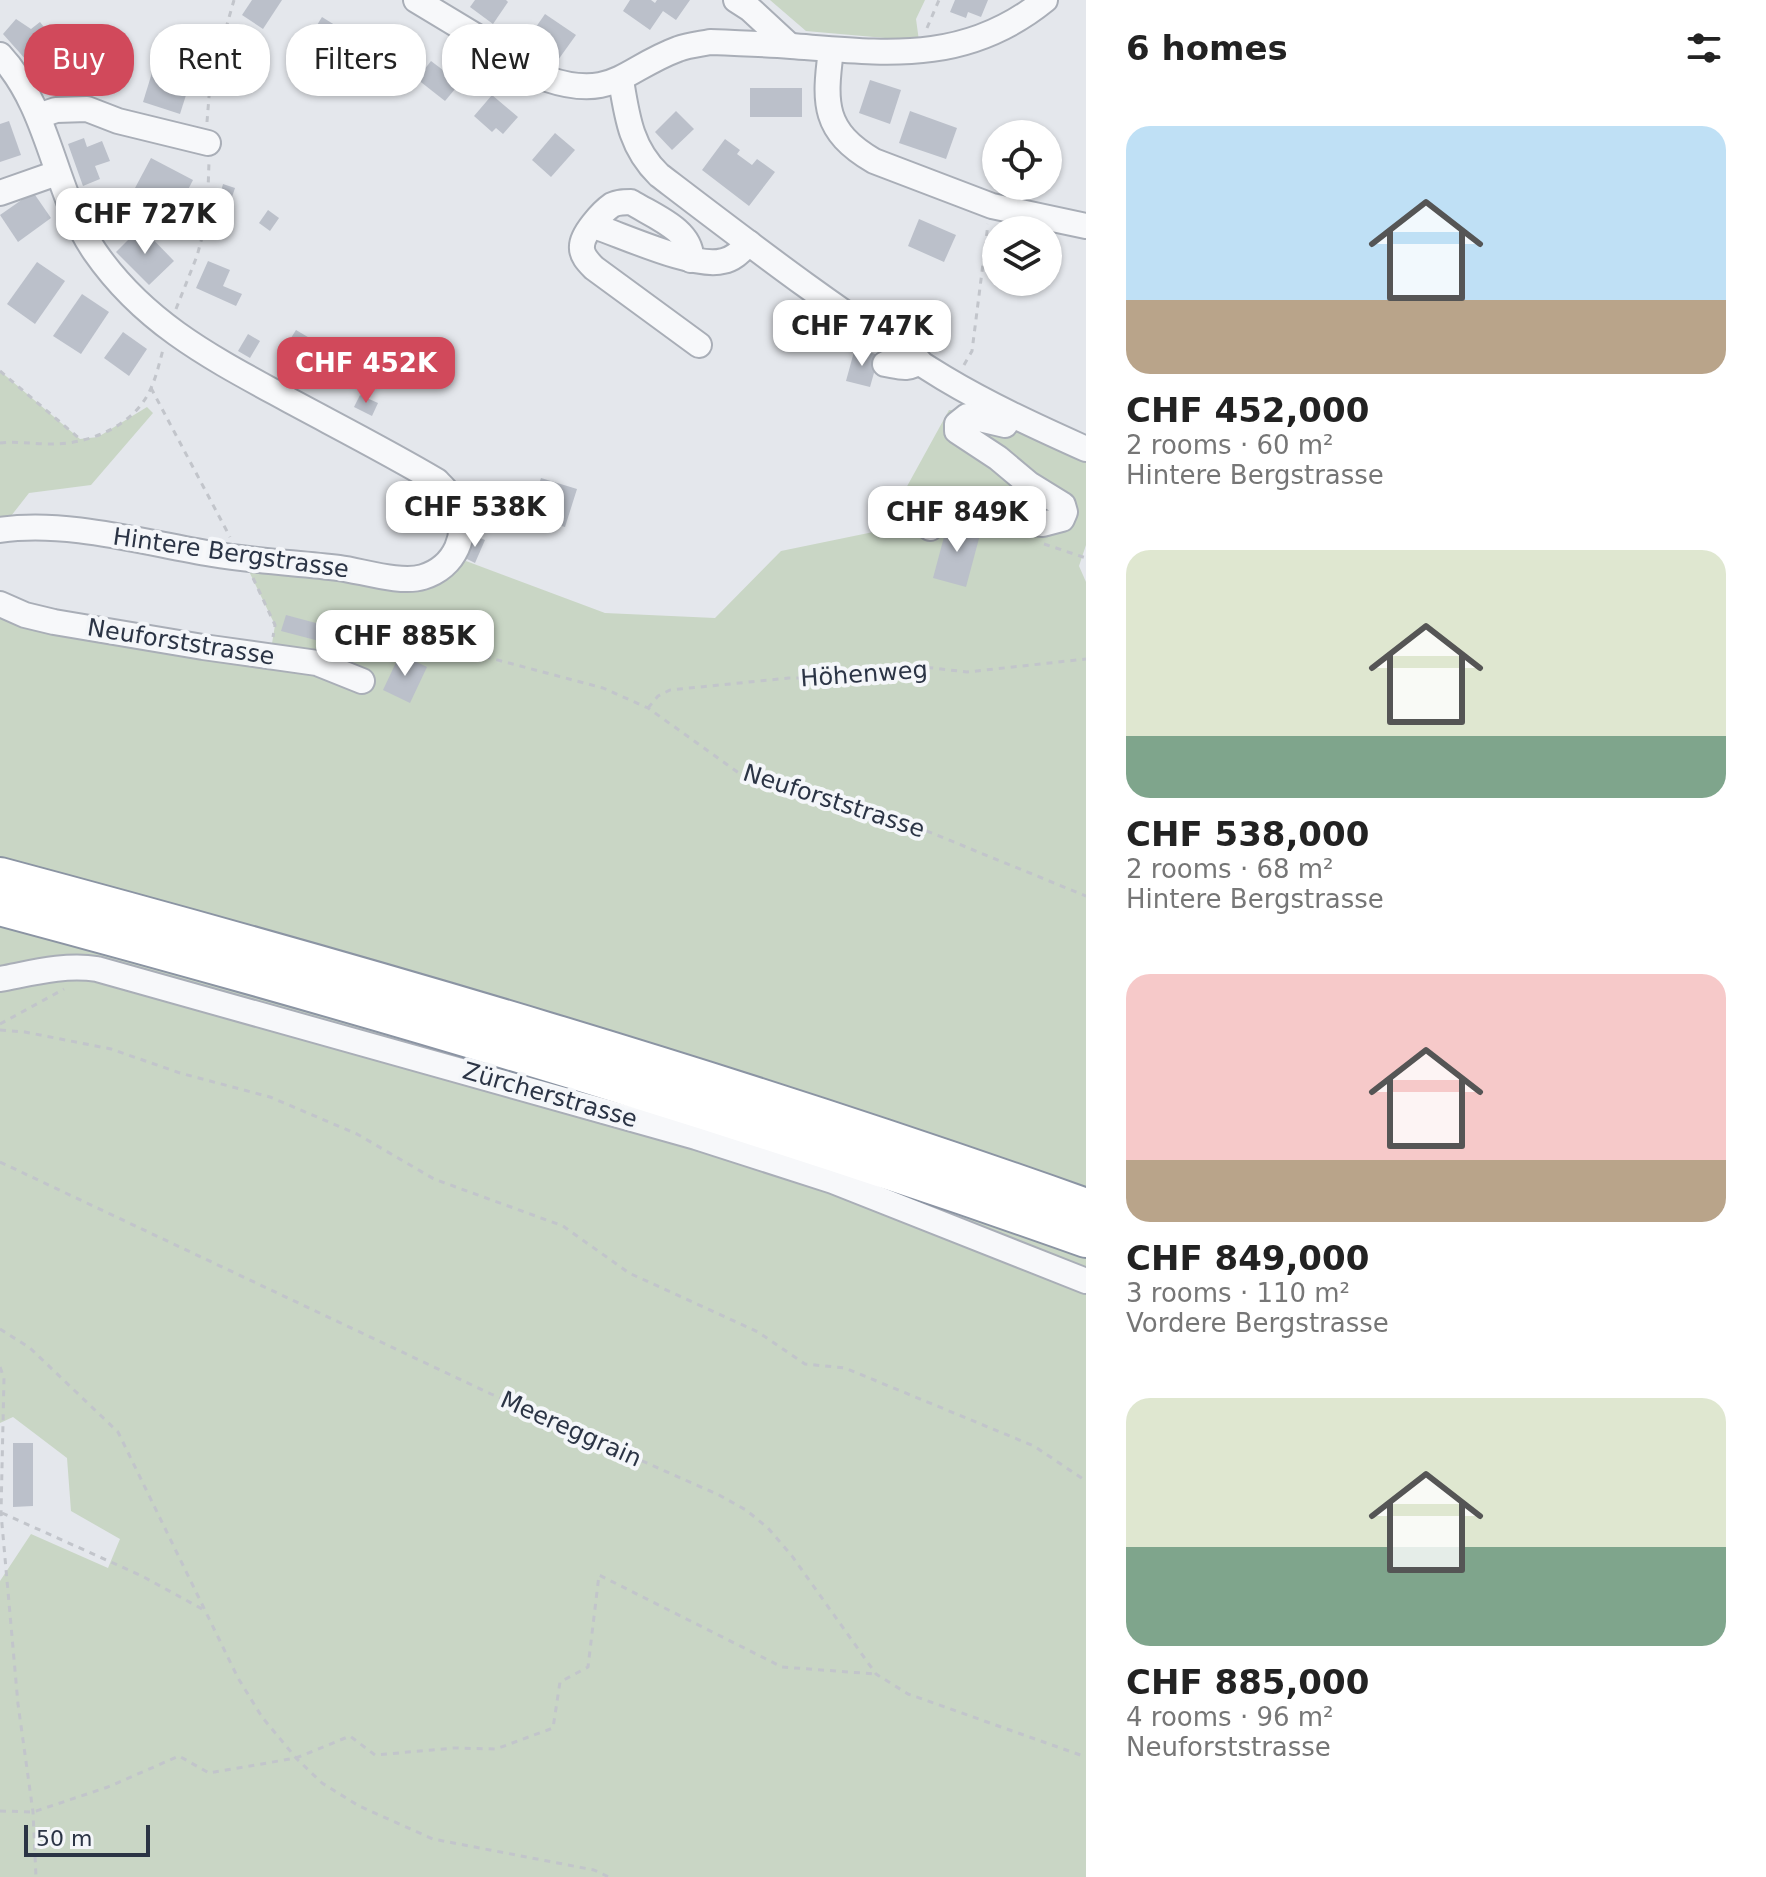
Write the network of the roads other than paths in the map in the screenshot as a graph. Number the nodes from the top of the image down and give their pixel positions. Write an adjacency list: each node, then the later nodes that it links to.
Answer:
1 (416, 0): 7 (street)
2 (736, 0): 4 (street)
3 (1045, 0): 5 (street)
4 (789, 45): 5 (street); 7 (street)
5 (831, 50): 13 (street)
6 (0, 55): 8 (street, Hintere Bergstrasse)
7 (621, 80): 14 (street)
8 (38, 116): 9 (street); 10 (street, Hintere Bergstrasse)
9 (208, 143)
10 (57, 173): 11 (street); 22 (street, Hintere Bergstrasse)
11 (0, 193)
12 (594, 226): 15 (street); 15 (street); 16 (street)
13 (1086, 226)
14 (749, 243): 15 (street); 17 (street)
15 (691, 260)
16 (699, 345)
17 (919, 361): 18 (street); 19 (street)
18 (885, 364)
19 (1011, 415): 20 (street); 21 (street)
20 (1086, 449)
21 (930, 528)
22 (0, 530)
23 (0, 604): 24 (street, Neuforststrasse)
24 (362, 681)
25 (0, 876): 28 (highway)
26 (0, 907): 29 (highway)
27 (0, 979): 30 (street, Zürcherstrasse)
28 (1086, 1207)
29 (1086, 1239)
30 (1086, 1281)

